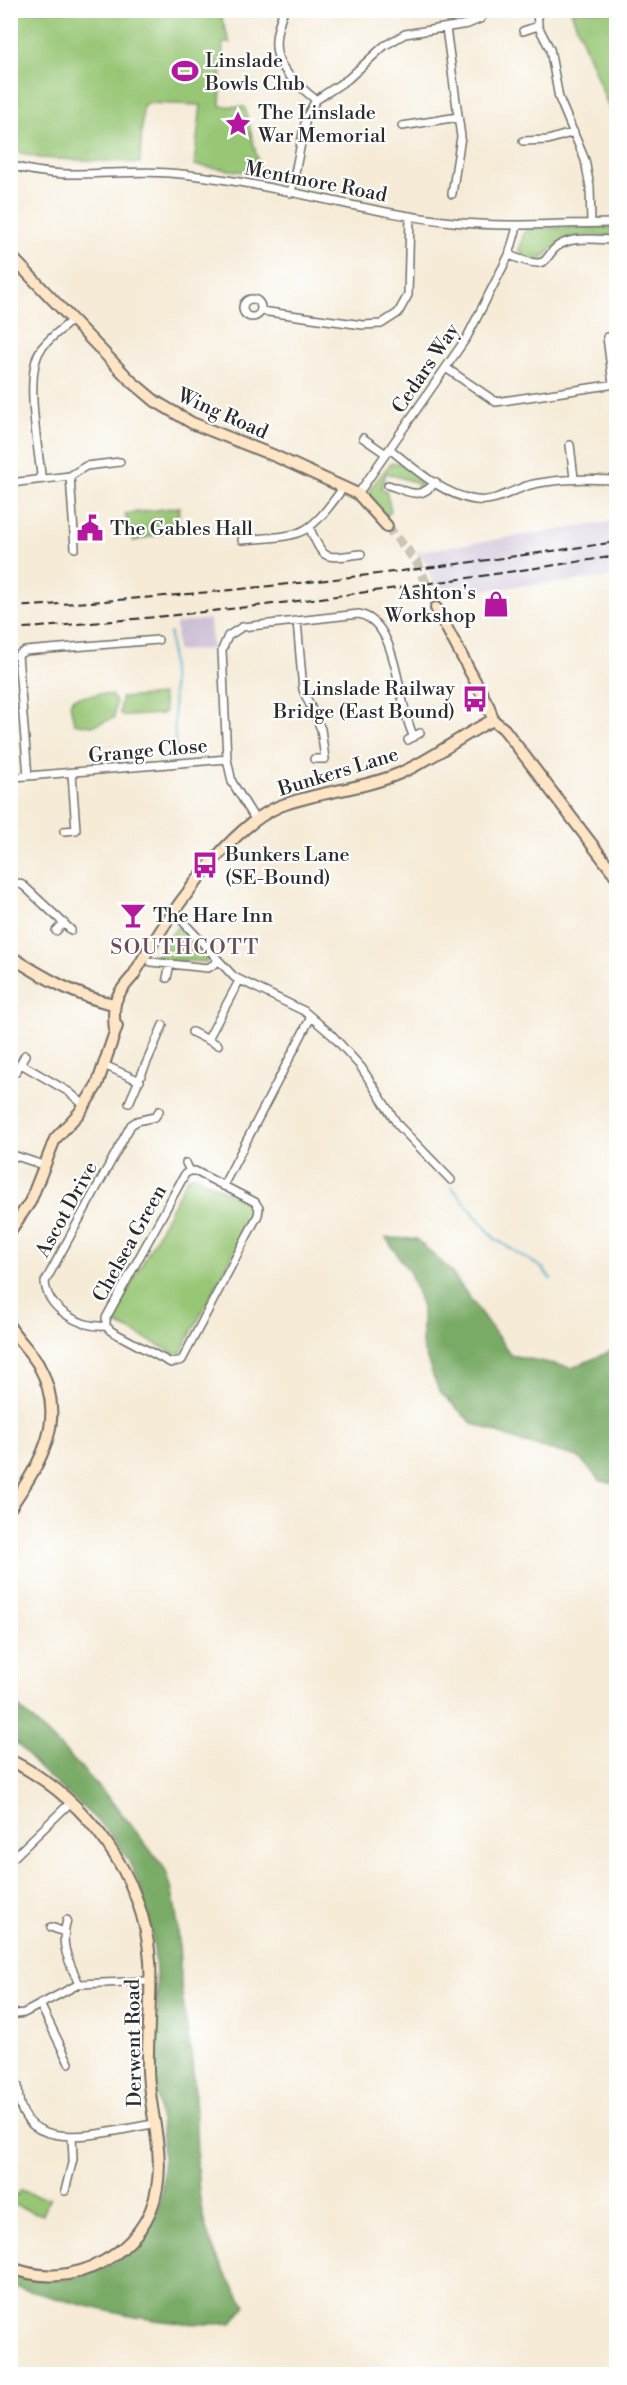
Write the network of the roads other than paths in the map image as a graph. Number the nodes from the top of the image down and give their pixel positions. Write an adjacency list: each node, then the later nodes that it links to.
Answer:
1 (284, 10): 7 (street)
2 (488, 10): 5 (street)
3 (537, 10): 4 (street)
4 (538, 26): 6 (street); 10 (street)
5 (446, 27): 7 (street); 8 (street)
6 (523, 31)
7 (316, 100): 13 (street)
8 (458, 117): 9 (street); 14 (street)
9 (402, 126)
10 (574, 132): 11 (street); 16 (street)
11 (523, 141)
12 (10, 165): 13 (street, Mentmore Road)
13 (291, 193): 15 (street, Mentmore Road)
14 (452, 194)
15 (410, 216): 18 (street, Mentmore Road); 22 (street)
16 (591, 223): 17 (street, Mentmore Road); 18 (street, Mentmore Road)
17 (616, 223)
18 (517, 227): 21 (street, Cedars Way)
19 (616, 240): 21 (street)
20 (10, 255): 23 (street, Wing Road)
21 (509, 255): 25 (street, Cedars Way)
22 (261, 311)
23 (72, 320): 33 (street); 38 (street, Wing Road)
24 (607, 337): 26 (street)
25 (446, 369): 26 (street); 29 (street, Cedars Way)
26 (615, 384)
27 (363, 438): 29 (street)
28 (570, 445): 32 (street)
29 (388, 452): 35 (street); 39 (street, Cedars Way)
30 (120, 462): 31 (street)
31 (70, 476): 33 (street); 43 (street)
32 (574, 478): 34 (street); 35 (street)
33 (38, 479): 36 (street)
34 (616, 480)
35 (436, 482): 37 (street)
36 (10, 483)
37 (388, 485)
38 (343, 488): 39 (street, Wing Road); 41 (street)
39 (358, 494): 40 (street, Wing Road)
40 (387, 526)
41 (310, 529): 42 (street); 44 (street)
42 (242, 540)
43 (75, 548)
44 (361, 554)
45 (436, 608): 48 (street)
46 (297, 621): 49 (street); 50 (street); 51 (street)
47 (158, 640): 53 (street)
48 (493, 720): 55 (street, Bunkers Lane); 57 (street)
49 (414, 736)
50 (227, 759): 52 (street, Grange Close); 55 (street)
51 (314, 759)
52 (72, 774): 53 (street, Grange Close); 56 (street, Grange Close)
53 (28, 776): 54 (street, Grange Close)
54 (10, 777)
55 (255, 819): 59 (street, Bunkers Lane)
56 (64, 831)
57 (616, 876)
58 (10, 887): 60 (street)
59 (175, 913): 65 (street); 69 (street, Bunkers Lane)
60 (64, 923): 61 (street); 62 (street)
61 (71, 930)
62 (56, 931)
63 (10, 956): 69 (street)
64 (151, 962): 66 (street)
65 (219, 962): 66 (street); 68 (street)
66 (170, 964): 67 (street)
67 (167, 978)
68 (239, 981): 70 (street); 73 (street)
69 (114, 1004): 77 (street)
70 (311, 1017): 89 (street); 90 (street)
71 (163, 1025): 79 (street)
72 (192, 1032): 73 (street)
73 (208, 1039): 74 (street)
74 (218, 1045)
75 (25, 1054): 76 (street)
76 (21, 1064): 78 (street); 81 (street)
77 (104, 1065): 79 (street); 81 (street)
78 (16, 1072)
79 (140, 1081): 80 (street)
80 (129, 1103)
81 (84, 1105): 87 (street)
82 (159, 1111): 83 (street, Ascot Drive)
83 (122, 1141): 84 (street); 94 (street, Ascot Drive)
84 (131, 1146)
85 (10, 1154): 87 (street)
86 (186, 1163): 88 (street, Chelsea Green)
87 (43, 1165): 93 (street)
88 (189, 1171): 90 (street, Chelsea Green); 94 (street, Chelsea Green)
89 (451, 1180)
90 (223, 1186): 92 (street, Chelsea Green)
91 (268, 1205): 92 (street)
92 (259, 1208): 94 (street, Chelsea Green)
93 (10, 1231)
94 (106, 1326)
95 (10, 1327): 96 (street)
96 (13, 1501)
97 (10, 1760): 98 (street, Derwent Road)
98 (71, 1802): 99 (street); 103 (street, Derwent Road)
99 (10, 1861)
100 (68, 1920): 102 (street)
101 (51, 1927): 102 (street)
102 (64, 1932): 104 (street)
103 (150, 1981): 104 (street); 109 (street, Derwent Road)
104 (79, 1984): 105 (street)
105 (40, 2004): 106 (street); 107 (street)
106 (10, 2015)
107 (69, 2063)
108 (18, 2086): 110 (street)
109 (153, 2124): 110 (street); 112 (street, Derwent Road)
110 (72, 2136): 111 (street)
111 (65, 2191)
112 (10, 2267)

